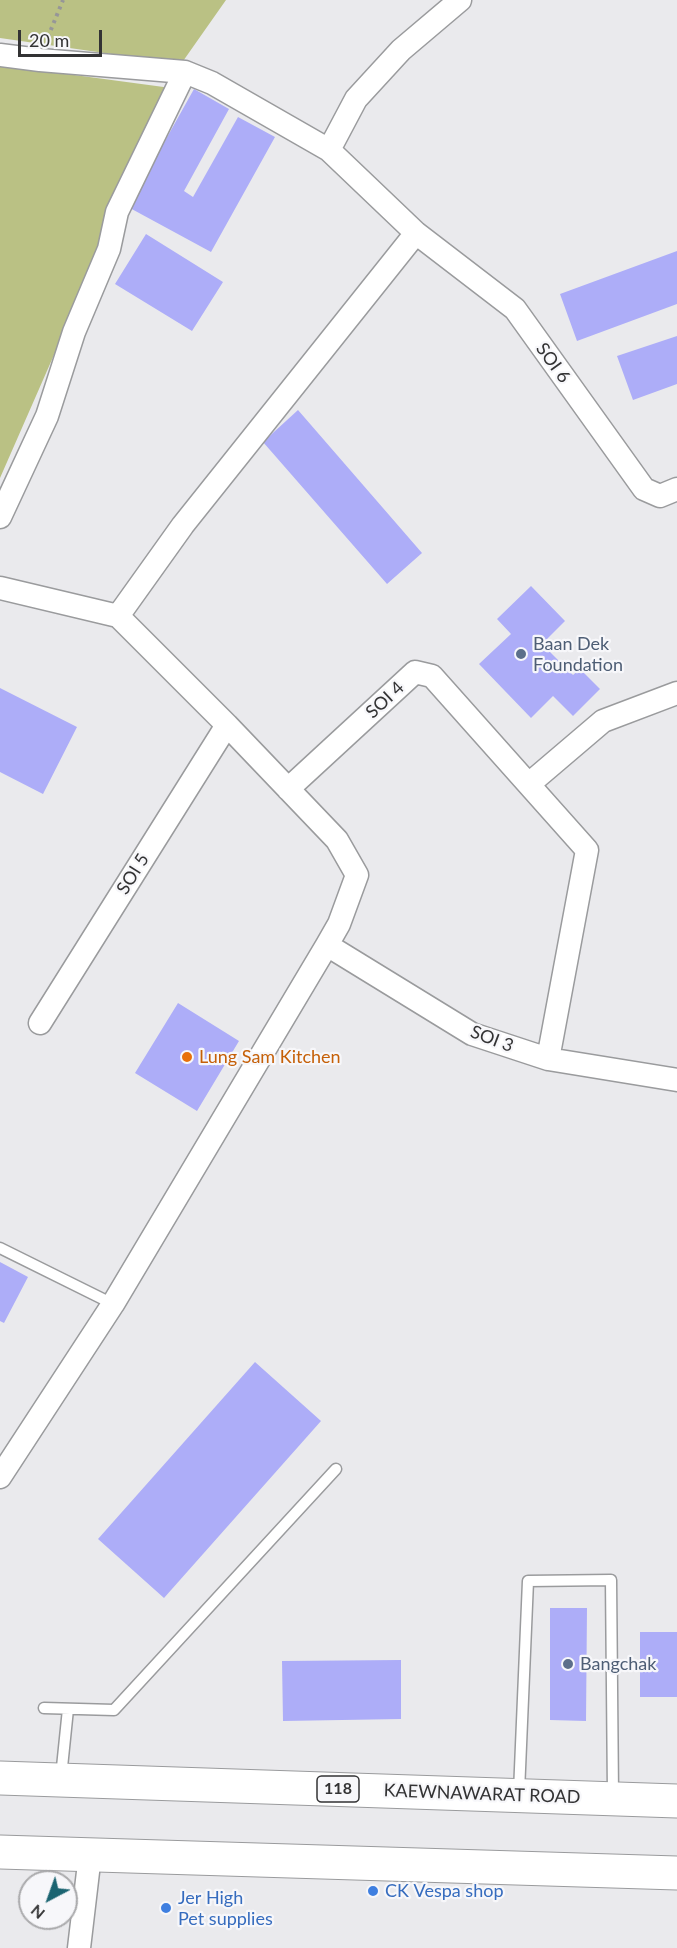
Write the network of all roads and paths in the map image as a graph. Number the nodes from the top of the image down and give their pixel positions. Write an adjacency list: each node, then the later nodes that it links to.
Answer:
1 (63, 0): 4 (path)
2 (460, 0): 6 (street)
3 (0, 55): 4 (street, SOI 6)
4 (40, 60): 5 (street, SOI 6)
5 (185, 72): 6 (street, SOI 6); 9 (street)
6 (329, 150): 7 (street, SOI 6)
7 (416, 233): 8 (street, SOI 6); 11 (street)
8 (677, 489)
9 (0, 517)
10 (0, 588): 11 (street)
11 (118, 616): 13 (street)
12 (677, 693): 14 (street)
13 (227, 725): 15 (street); 17 (street, SOI 5)
14 (529, 784): 15 (street, SOI 4); 18 (street)
15 (288, 789): 16 (street)
16 (327, 945): 18 (street, SOI 3); 21 (street)
17 (40, 1023)
18 (548, 1059): 19 (street, SOI 3)
19 (677, 1080)
20 (0, 1248): 21 (lane)
21 (113, 1304): 23 (street)
22 (336, 1469): 25 (lane)
23 (0, 1477)
24 (44, 1708): 25 (lane)
25 (68, 1709): 27 (lane)
26 (0, 1778): 27 (main road, KAEWNAWARAT ROAD / 118)
27 (61, 1780): 28 (main road, KAEWNAWARAT ROAD / 118)
28 (518, 1796): 29 (main road, KAEWNAWARAT ROAD / 118); 29 (lane)
29 (613, 1798): 30 (main road, KAEWNAWARAT ROAD / 118)
30 (677, 1801)
31 (0, 1852): 32 (main road)
32 (90, 1855): 33 (main road); 34 (street)
33 (677, 1873)
34 (79, 1948)

